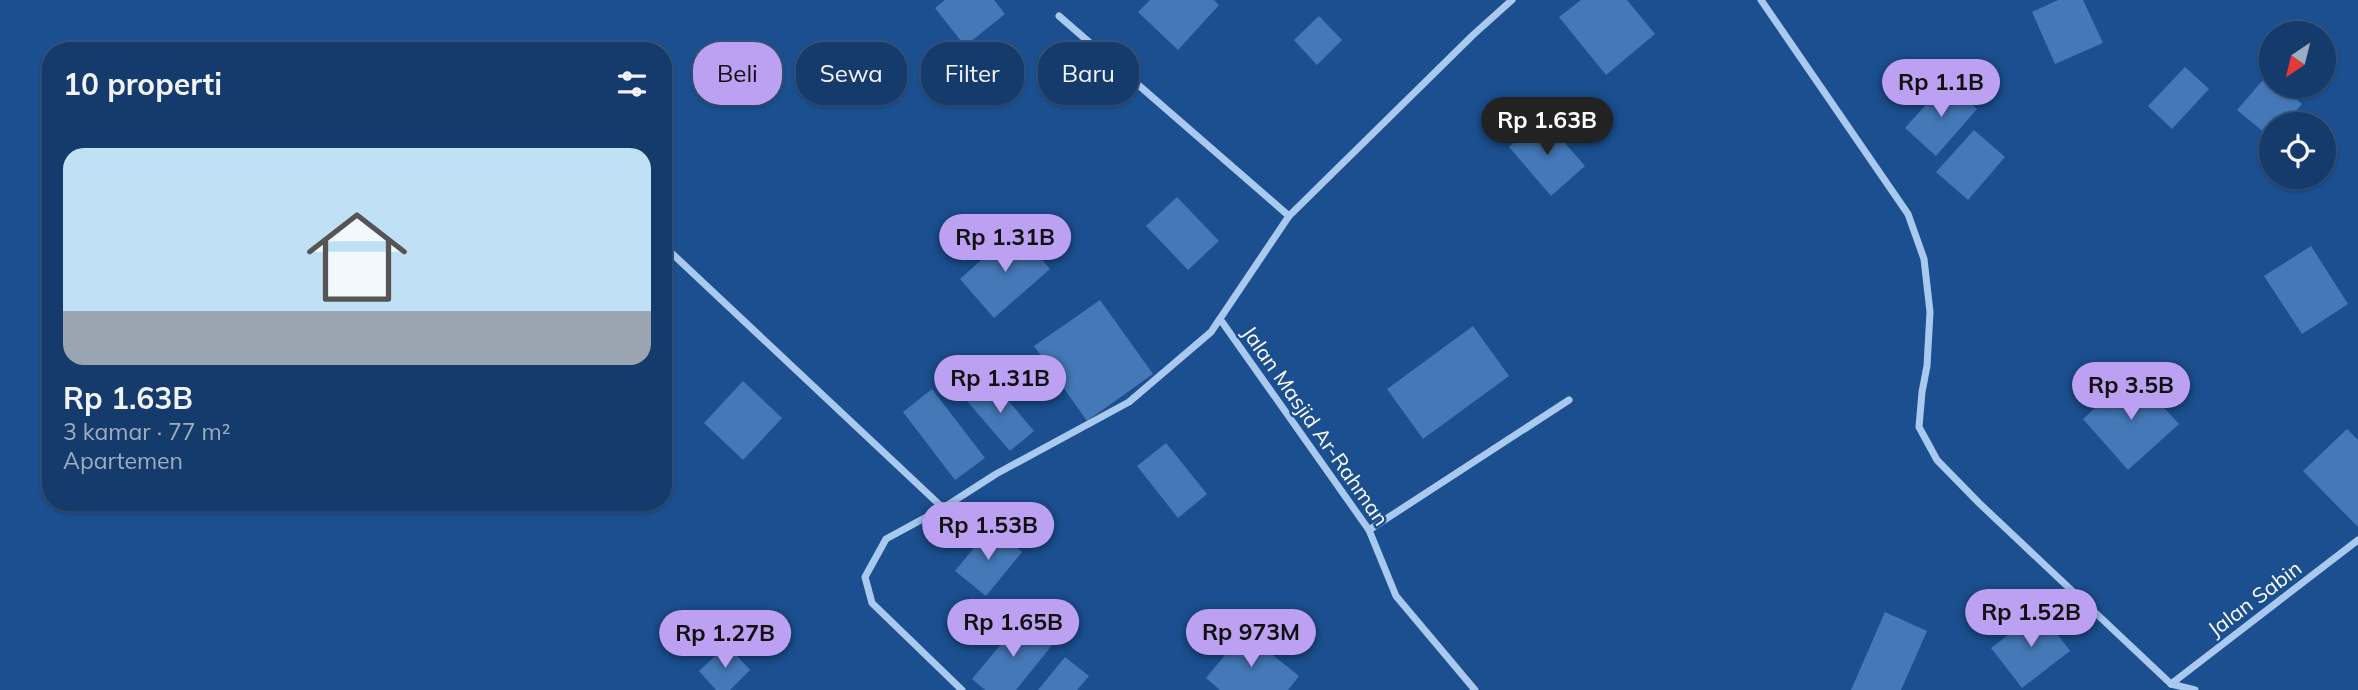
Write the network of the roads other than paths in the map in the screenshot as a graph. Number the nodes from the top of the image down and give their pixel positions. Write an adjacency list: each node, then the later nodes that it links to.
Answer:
1 (1512, 0): 4 (street)
2 (1761, 0): 11 (street)
3 (1059, 16): 4 (street)
4 (1289, 216): 6 (street)
5 (672, 252): 8 (street)
6 (1220, 319): 8 (street); 9 (street, Jalan Masjid Ar-Rahman)
7 (1569, 400): 9 (street)
8 (943, 508): 12 (street)
9 (1369, 530): 13 (street, Jalan Masjid Ar-Rahman)
10 (2358, 540): 11 (street, Jalan Sabin)
11 (2171, 684): 14 (street)
12 (962, 690)
13 (1475, 690)
14 (2195, 690)

